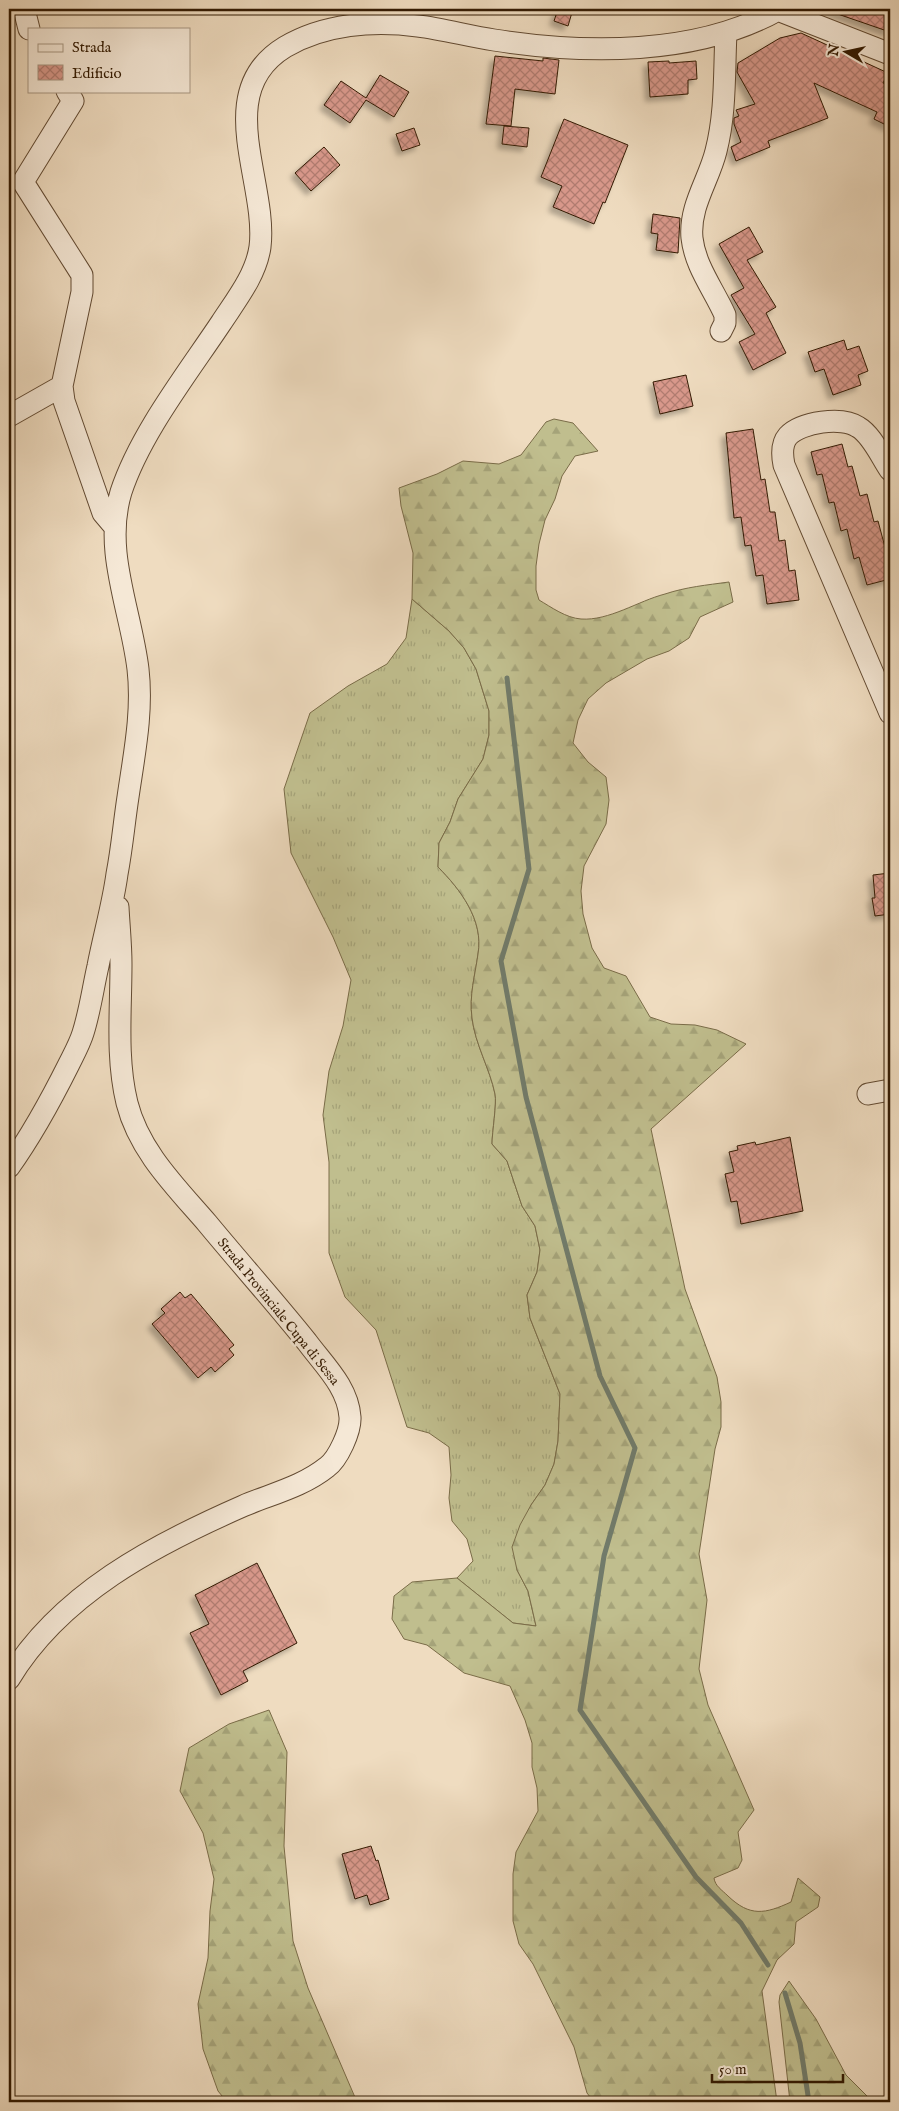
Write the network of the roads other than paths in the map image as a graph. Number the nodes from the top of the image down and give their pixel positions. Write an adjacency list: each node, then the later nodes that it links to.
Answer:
1 (24, 9): 3 (street)
2 (776, 10): 4 (street); 5 (street)
3 (29, 28)
4 (726, 33): 7 (street); 11 (street)
5 (890, 54)
6 (68, 92): 8 (street)
7 (721, 331)
8 (62, 386): 9 (street); 11 (street)
9 (9, 416)
10 (890, 470): 12 (street)
11 (114, 526): 13 (street)
12 (890, 713)
13 (117, 877): 16 (street); 17 (street, Strada Provinciale Cupa di Sessa)
14 (890, 1090): 15 (street)
15 (868, 1094)
16 (9, 1168)
17 (9, 1679)

